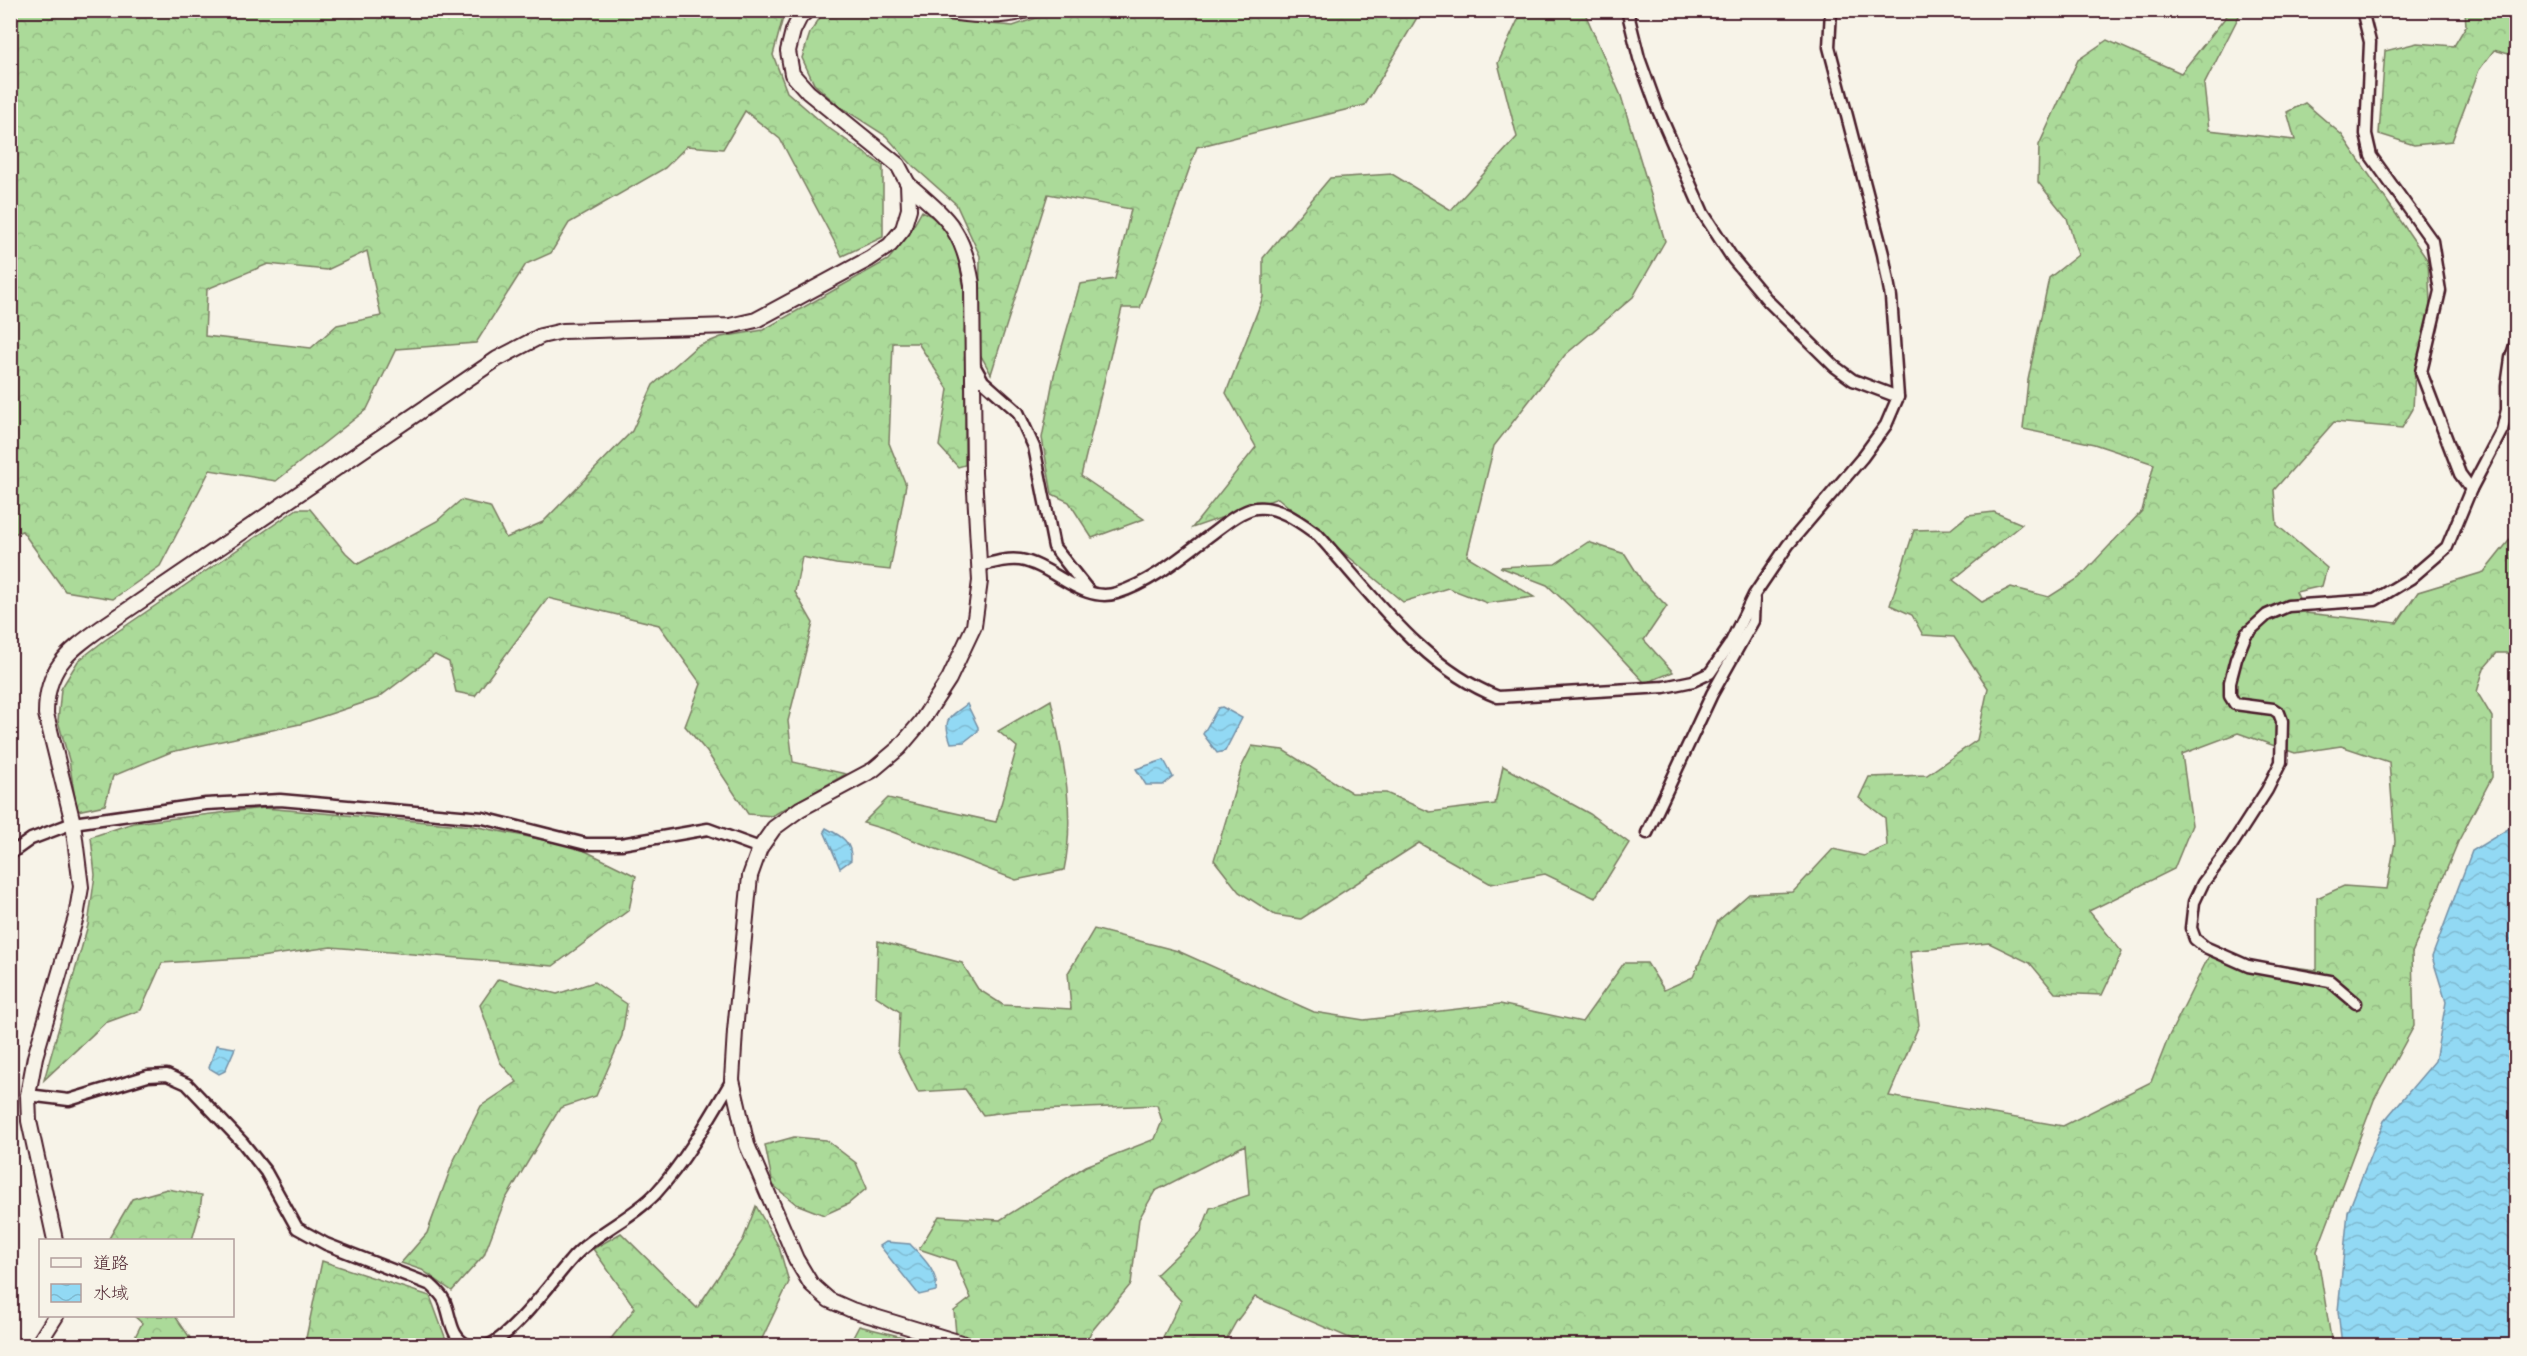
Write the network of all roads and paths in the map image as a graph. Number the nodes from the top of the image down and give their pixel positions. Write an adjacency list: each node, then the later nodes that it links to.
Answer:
1 (808, 10): 7 (street)
2 (934, 10): 3 (street)
3 (1027, 10)
4 (1627, 10): 10 (street)
5 (1831, 10): 10 (street)
6 (2362, 10): 11 (street)
7 (908, 184): 9 (street); 15 (street)
8 (2517, 342): 11 (street)
9 (974, 364): 12 (street); 13 (street)
10 (1898, 397): 14 (street)
11 (2471, 489): 19 (street)
12 (979, 566): 13 (street); 17 (street)
13 (1091, 594): 14 (street)
14 (1754, 595): 16 (street)
15 (73, 823): 17 (street); 18 (street); 21 (street)
16 (1647, 833)
17 (760, 848): 20 (street)
18 (10, 854)
19 (2356, 1003)
20 (732, 1080): 26 (street); 27 (street)
21 (28, 1095): 22 (street); 25 (street)
22 (55, 1239)
23 (55, 1317): 24 (street)
24 (37, 1346)
25 (469, 1346)
26 (484, 1346)
27 (971, 1346)

